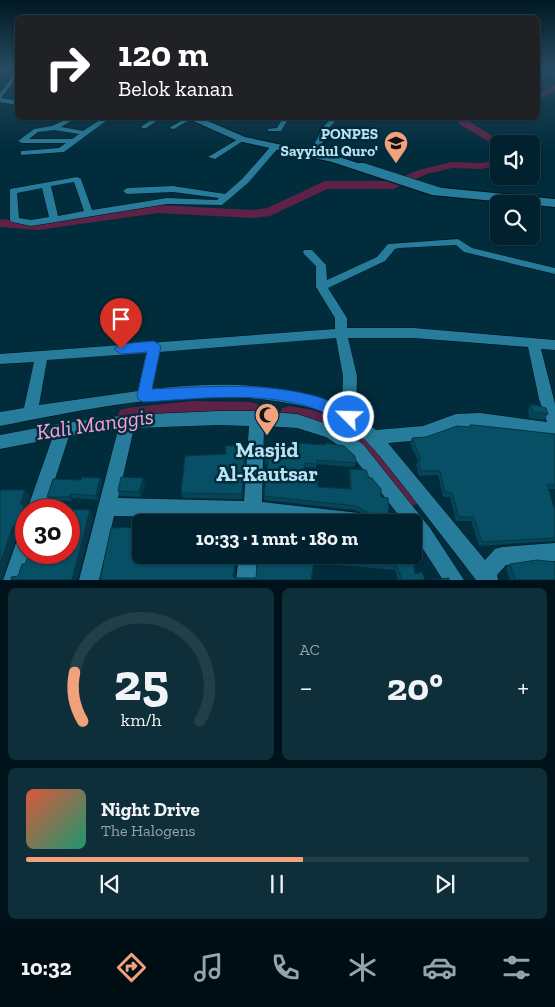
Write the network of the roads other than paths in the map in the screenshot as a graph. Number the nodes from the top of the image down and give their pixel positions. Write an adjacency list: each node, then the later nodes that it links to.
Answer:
1 (0, 99): 2 (street)
2 (15, 102)
3 (69, 120): 11 (street)
4 (103, 120): 14 (street)
5 (155, 120): 10 (street)
6 (186, 120): 12 (street)
7 (199, 120): 15 (street)
8 (285, 120): 13 (street)
9 (333, 120): 19 (street)
10 (144, 127)
11 (54, 128): 14 (street); 16 (street)
12 (172, 128)
13 (270, 130)
14 (82, 133): 16 (street)
15 (242, 139): 17 (street); 20 (street)
16 (73, 141): 18 (street)
17 (274, 147): 19 (street); 23 (street)
18 (24, 152)
19 (313, 154): 24 (street)
20 (212, 157)
21 (46, 185): 25 (street); 26 (street); 26 (street)
22 (127, 191): 23 (street)
23 (228, 197): 25 (street)
24 (555, 203)
25 (89, 213): 26 (street)
26 (54, 219)
27 (308, 252): 29 (street)
28 (555, 271): 29 (street)
29 (322, 287): 30 (street)
30 (341, 332): 31 (street); 33 (street); 39 (street)
31 (532, 343): 32 (street); 36 (street)
32 (555, 345)
33 (154, 346): 34 (street); 37 (street)
34 (42, 355): 35 (street); 38 (street)
35 (0, 359)
36 (548, 382): 43 (street)
37 (144, 396): 38 (street); 39 (street)
38 (30, 414): 41 (street)
39 (349, 417): 46 (street)
40 (257, 418): 42 (street); 51 (street); 54 (street)
41 (0, 419)
42 (128, 422): 44 (street); 49 (street)
43 (555, 425)
44 (63, 430): 47 (street); 48 (street)
45 (555, 430): 46 (street)
46 (373, 438): 59 (street)
47 (0, 442)
48 (40, 499)
49 (107, 507): 50 (street); 61 (street)
50 (221, 514)
51 (253, 514)
52 (288, 514): 53 (street)
53 (311, 514)
54 (405, 514)
55 (422, 537): 63 (street)
56 (555, 552): 59 (street)
57 (17, 564): 60 (street)
58 (247, 564): 62 (street)
59 (487, 577)
60 (12, 580)
61 (89, 580)
62 (246, 580)
63 (456, 580)

